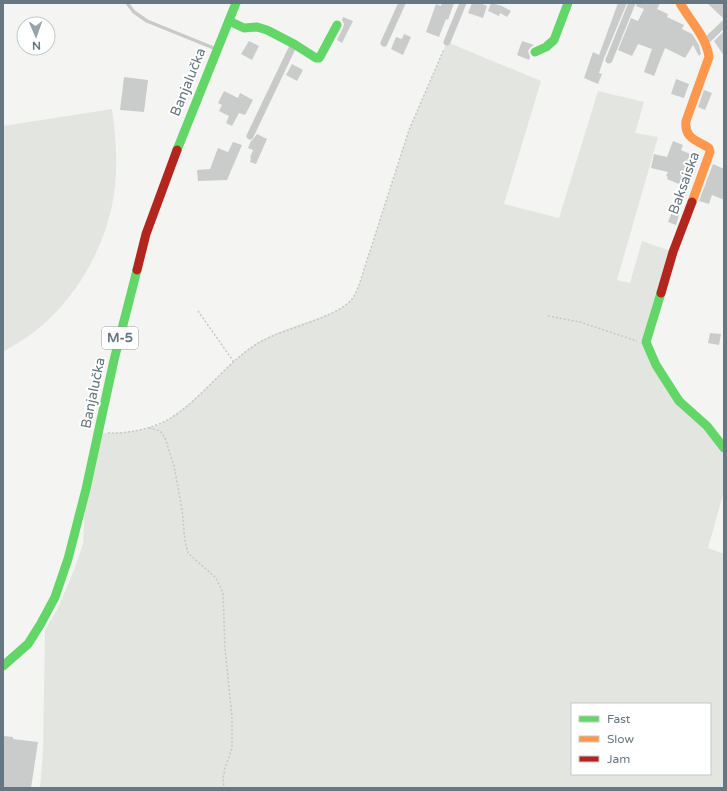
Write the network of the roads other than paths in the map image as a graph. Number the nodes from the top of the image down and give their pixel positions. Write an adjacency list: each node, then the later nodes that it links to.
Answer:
1 (127, 3): 15 (lane)
2 (236, 3): 8 (street, Banjalučka / M-5)
3 (402, 3): 13 (street)
4 (463, 3): 11 (street)
5 (568, 3): 16 (street)
6 (632, 3): 17 (street)
7 (680, 3): 12 (street, Baksaiska)
8 (229, 21): 14 (street); 15 (street, Banjalučka / M-5)
9 (724, 24): 12 (street)
10 (337, 25): 14 (street)
11 (447, 42)
12 (705, 42): 19 (street, Baksaiska)
13 (384, 43)
14 (294, 44): 18 (street)
15 (217, 50): 20 (street, Banjalučka / M-5)
16 (535, 52)
17 (609, 60)
18 (250, 136)
19 (724, 448)
20 (3, 666)

